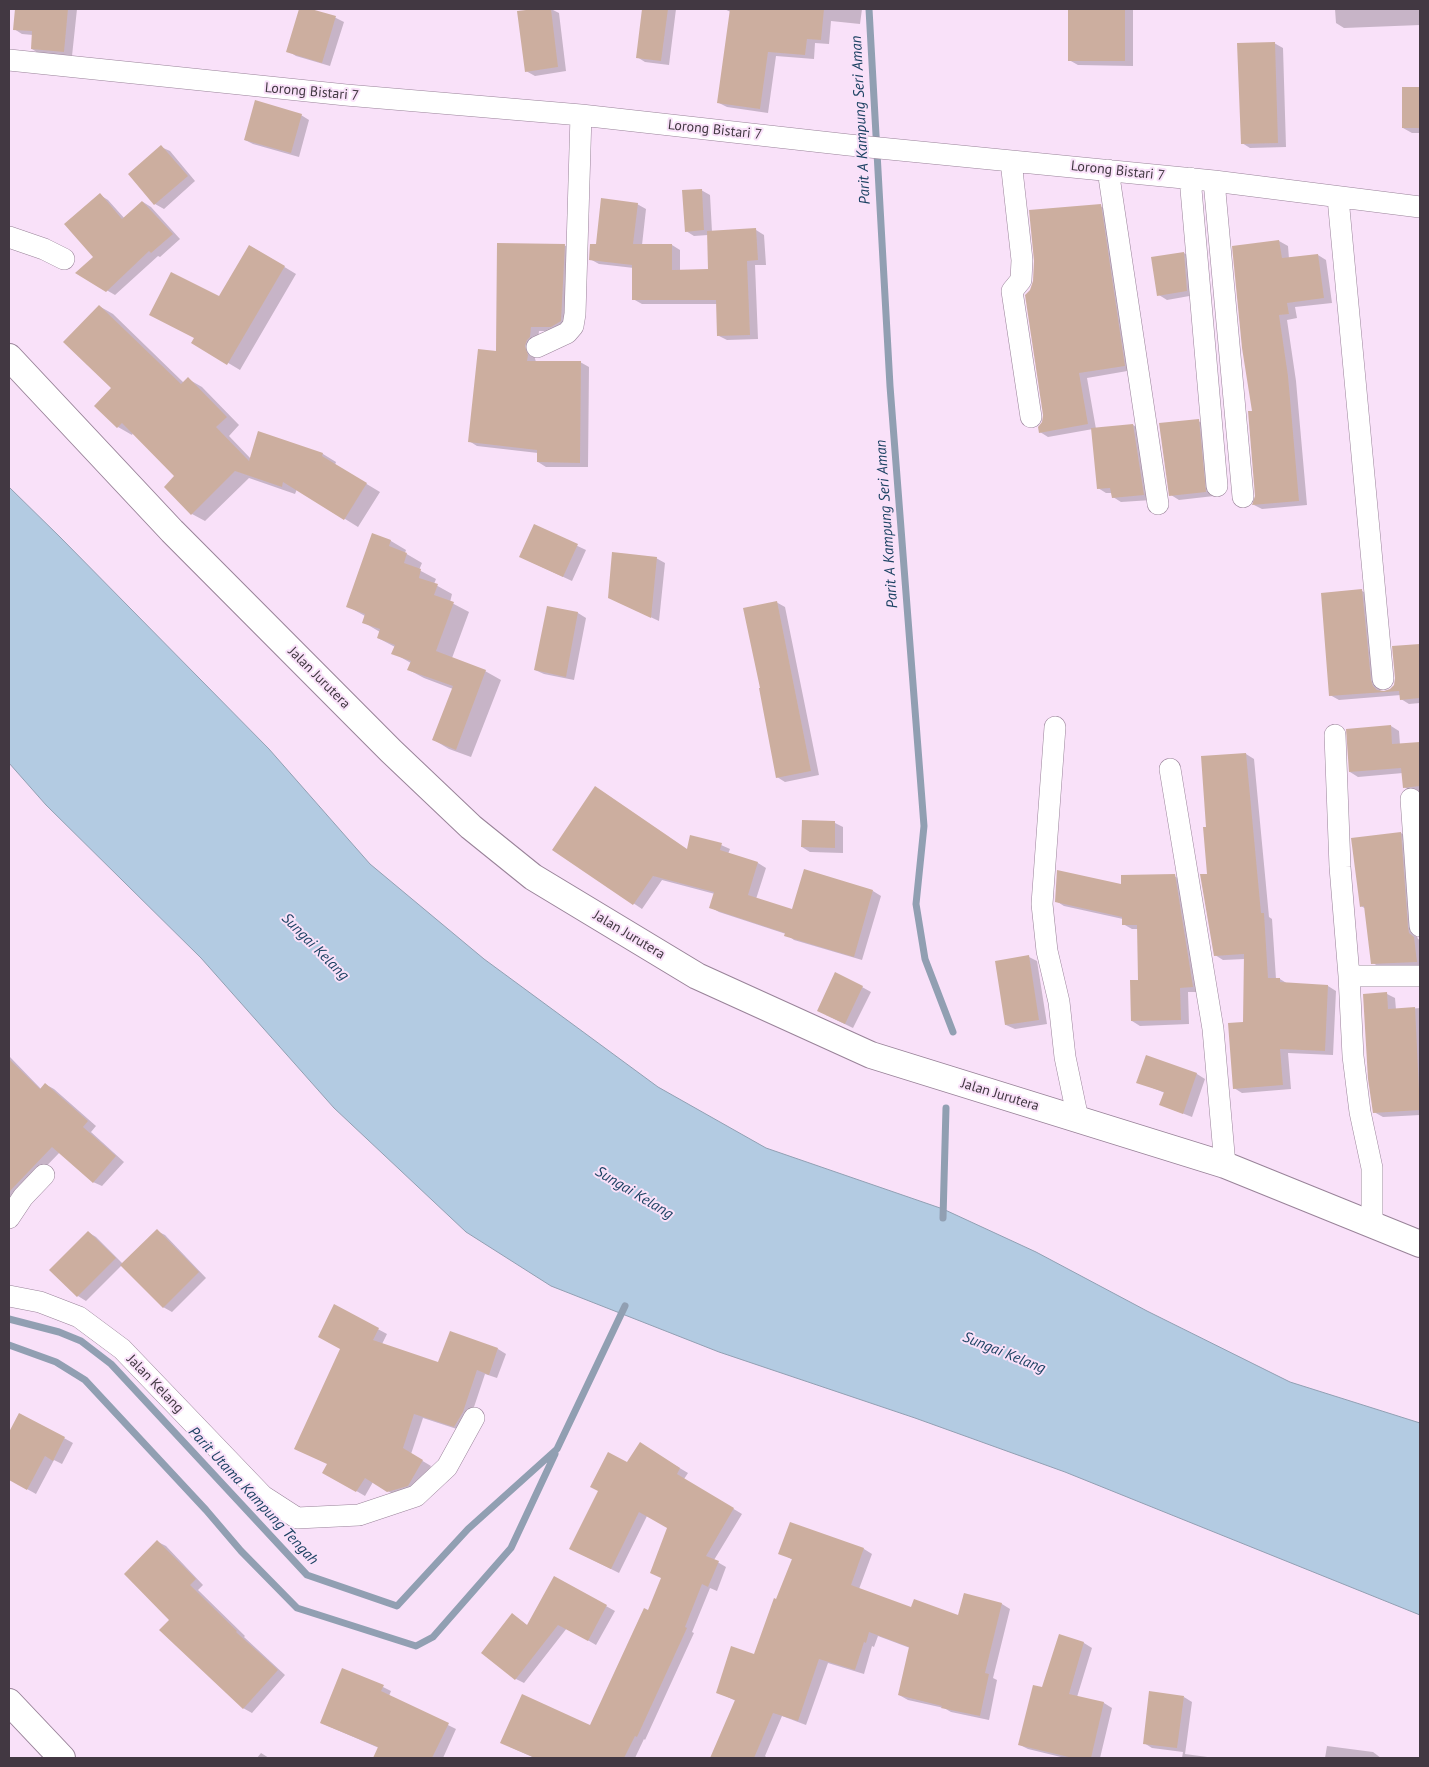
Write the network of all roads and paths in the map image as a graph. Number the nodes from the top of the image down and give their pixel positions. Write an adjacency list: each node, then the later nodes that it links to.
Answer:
1 (9, 60): 2 (street, Lorong Bistari 7)
2 (581, 115): 3 (street, Lorong Bistari 7); 11 (street)
3 (1010, 161): 4 (street, Lorong Bistari 7); 13 (street)
4 (1108, 170): 5 (street, Lorong Bistari 7); 16 (street)
5 (1190, 178): 6 (street, Lorong Bistari 7); 14 (street)
6 (1214, 181): 7 (street, Lorong Bistari 7); 15 (street)
7 (1338, 198): 8 (street, Lorong Bistari 7); 17 (street)
8 (1420, 207)
9 (9, 237): 10 (street)
10 (64, 259)
11 (538, 347)
12 (9, 357): 25 (street, Jalan Jurutera)
13 (1031, 417)
14 (1217, 486)
15 (1243, 497)
16 (1158, 504)
17 (1383, 679)
18 (1055, 727): 25 (street)
19 (1334, 735): 23 (street)
20 (1170, 769): 26 (street)
21 (1411, 799): 22 (street)
22 (1420, 926)
23 (1349, 976): 24 (street); 29 (street)
24 (1420, 976)
25 (1078, 1119): 26 (street, Jalan Jurutera)
26 (1225, 1165): 29 (street, Jalan Jurutera)
27 (44, 1175): 28 (street)
28 (9, 1218)
29 (1372, 1225): 30 (street, Jalan Jurutera)
30 (1420, 1244)
31 (9, 1296): 32 (street, Jalan Kelang)
32 (474, 1418)
33 (9, 1702): 34 (street)
34 (62, 1758)

